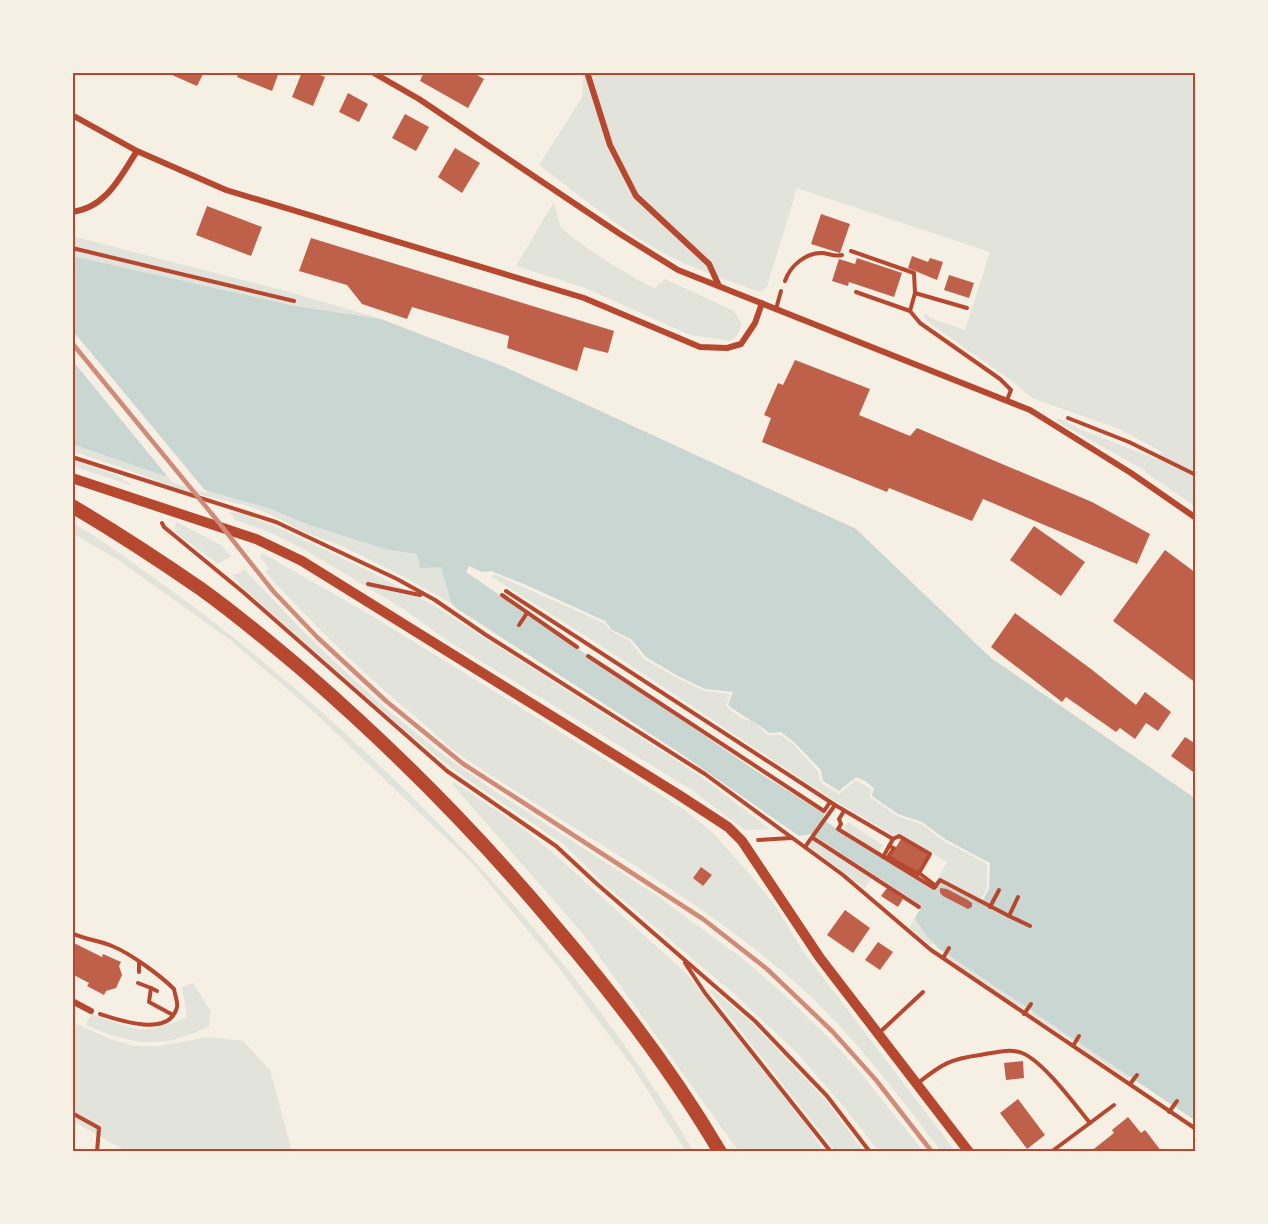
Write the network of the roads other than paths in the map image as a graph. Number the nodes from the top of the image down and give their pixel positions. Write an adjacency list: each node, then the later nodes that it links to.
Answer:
1 (372, 72): 7 (street)
2 (587, 72): 7 (street)
3 (72, 115): 4 (street)
4 (137, 151): 5 (street); 11 (street)
5 (72, 212)
6 (851, 251): 10 (lane)
7 (720, 287): 11 (street)
8 (781, 291): 13 (lane)
9 (856, 292): 14 (lane)
10 (915, 293): 12 (lane); 14 (lane)
11 (762, 303): 13 (street)
12 (967, 308)
13 (776, 309): 15 (street)
14 (910, 311): 15 (lane)
15 (1007, 400): 18 (street)
16 (72, 478): 22 (street)
17 (72, 506): 26 (main road)
18 (1196, 518)
19 (923, 992): 22 (lane)
20 (72, 1001): 21 (street)
21 (91, 1011)
22 (879, 1034): 23 (street)
23 (918, 1084): 25 (lane); 27 (street)
24 (1114, 1105): 25 (lane)
25 (1090, 1123): 28 (lane)
26 (720, 1152)
27 (969, 1152)
28 (1051, 1152)

